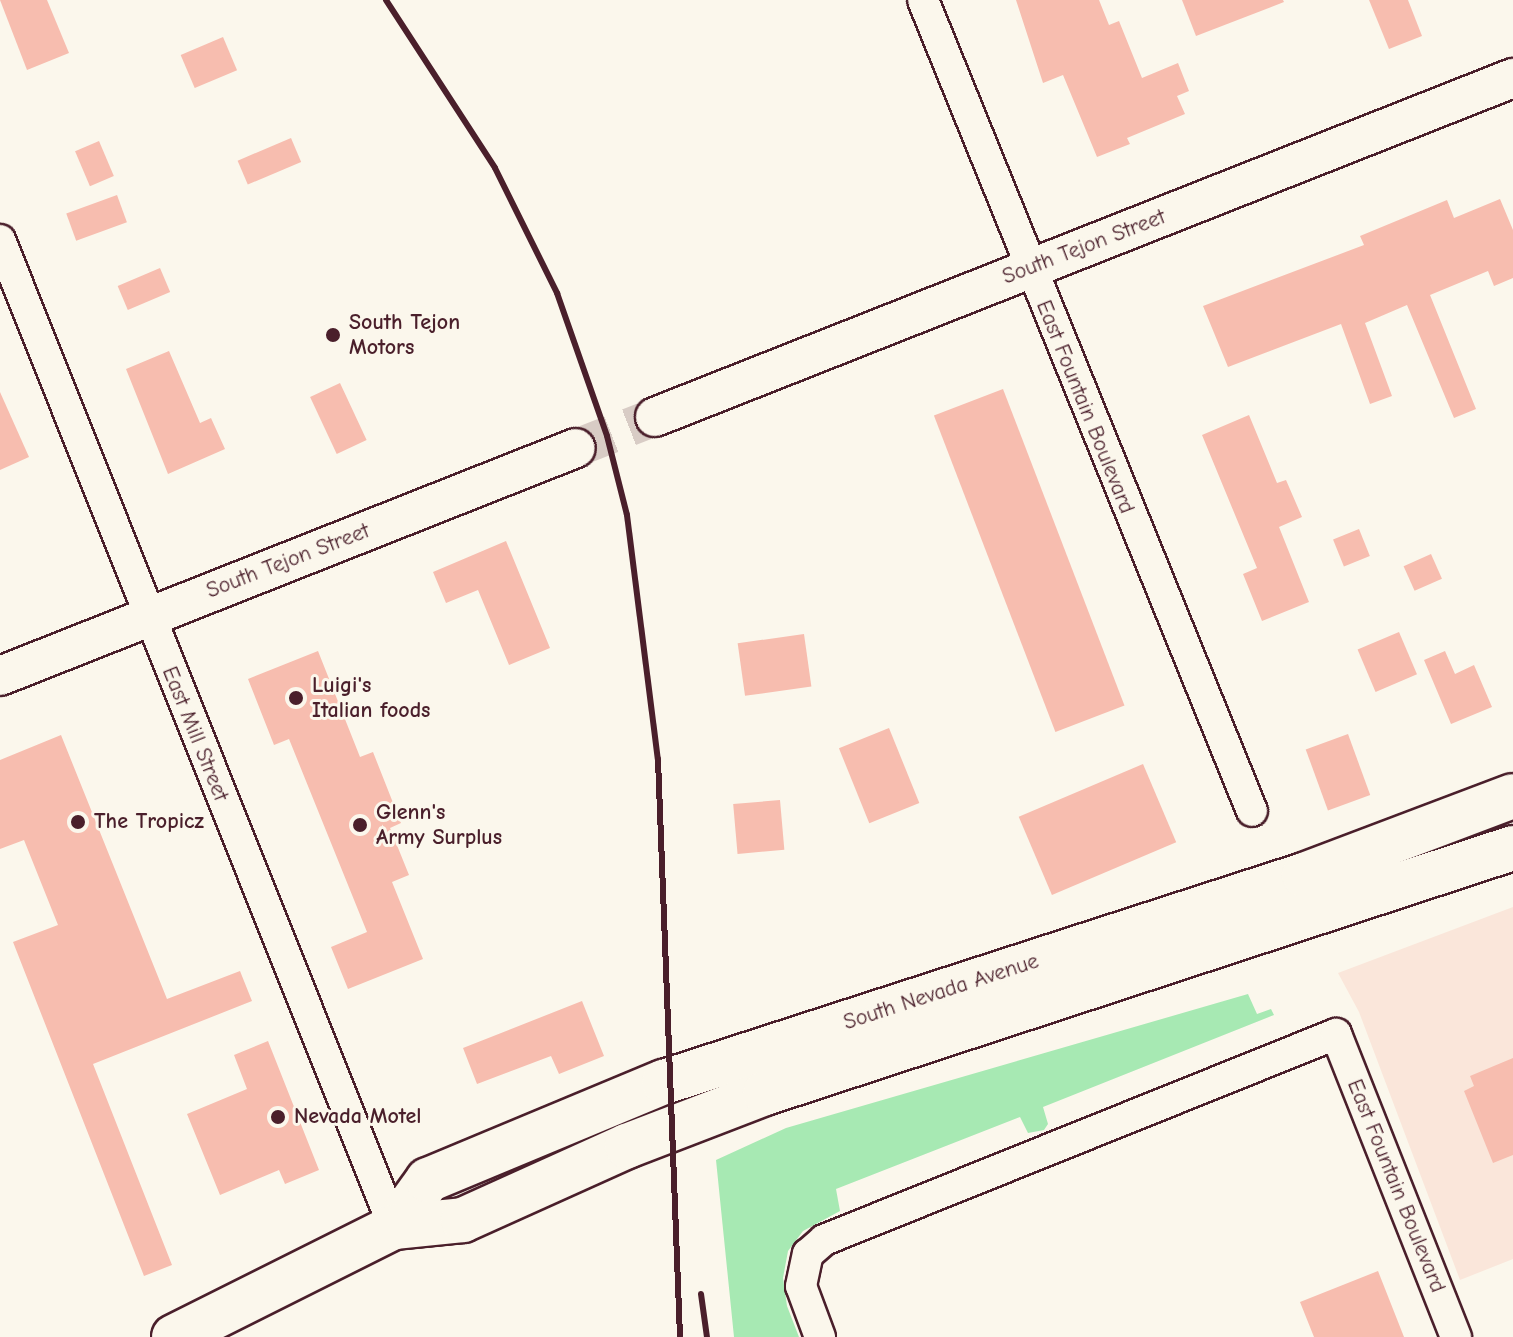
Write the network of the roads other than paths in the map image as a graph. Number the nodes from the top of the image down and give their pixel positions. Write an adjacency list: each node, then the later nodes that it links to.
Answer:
1 (923, 0): 4 (street, East Fountain Boulevard)
2 (1513, 78): 4 (street, South Tejon Street)
3 (0, 240): 7 (street, East Mill Street)
4 (1028, 268): 5 (street, South Tejon Street); 10 (street, East Fountain Boulevard)
5 (655, 417)
6 (576, 448): 7 (street, South Tejon Street)
7 (148, 616): 8 (street, South Tejon Street); 12 (street, East Mill Street)
8 (0, 676)
9 (1513, 796): 12 (main road, South Nevada Avenue)
10 (1252, 811)
11 (1513, 848): 12 (main road, South Nevada Avenue)
12 (394, 1227): 13 (main road, South Nevada Avenue)
13 (201, 1330)
14 (820, 1337): 15 (street, East Fountain Boulevard)
15 (1456, 1337)

